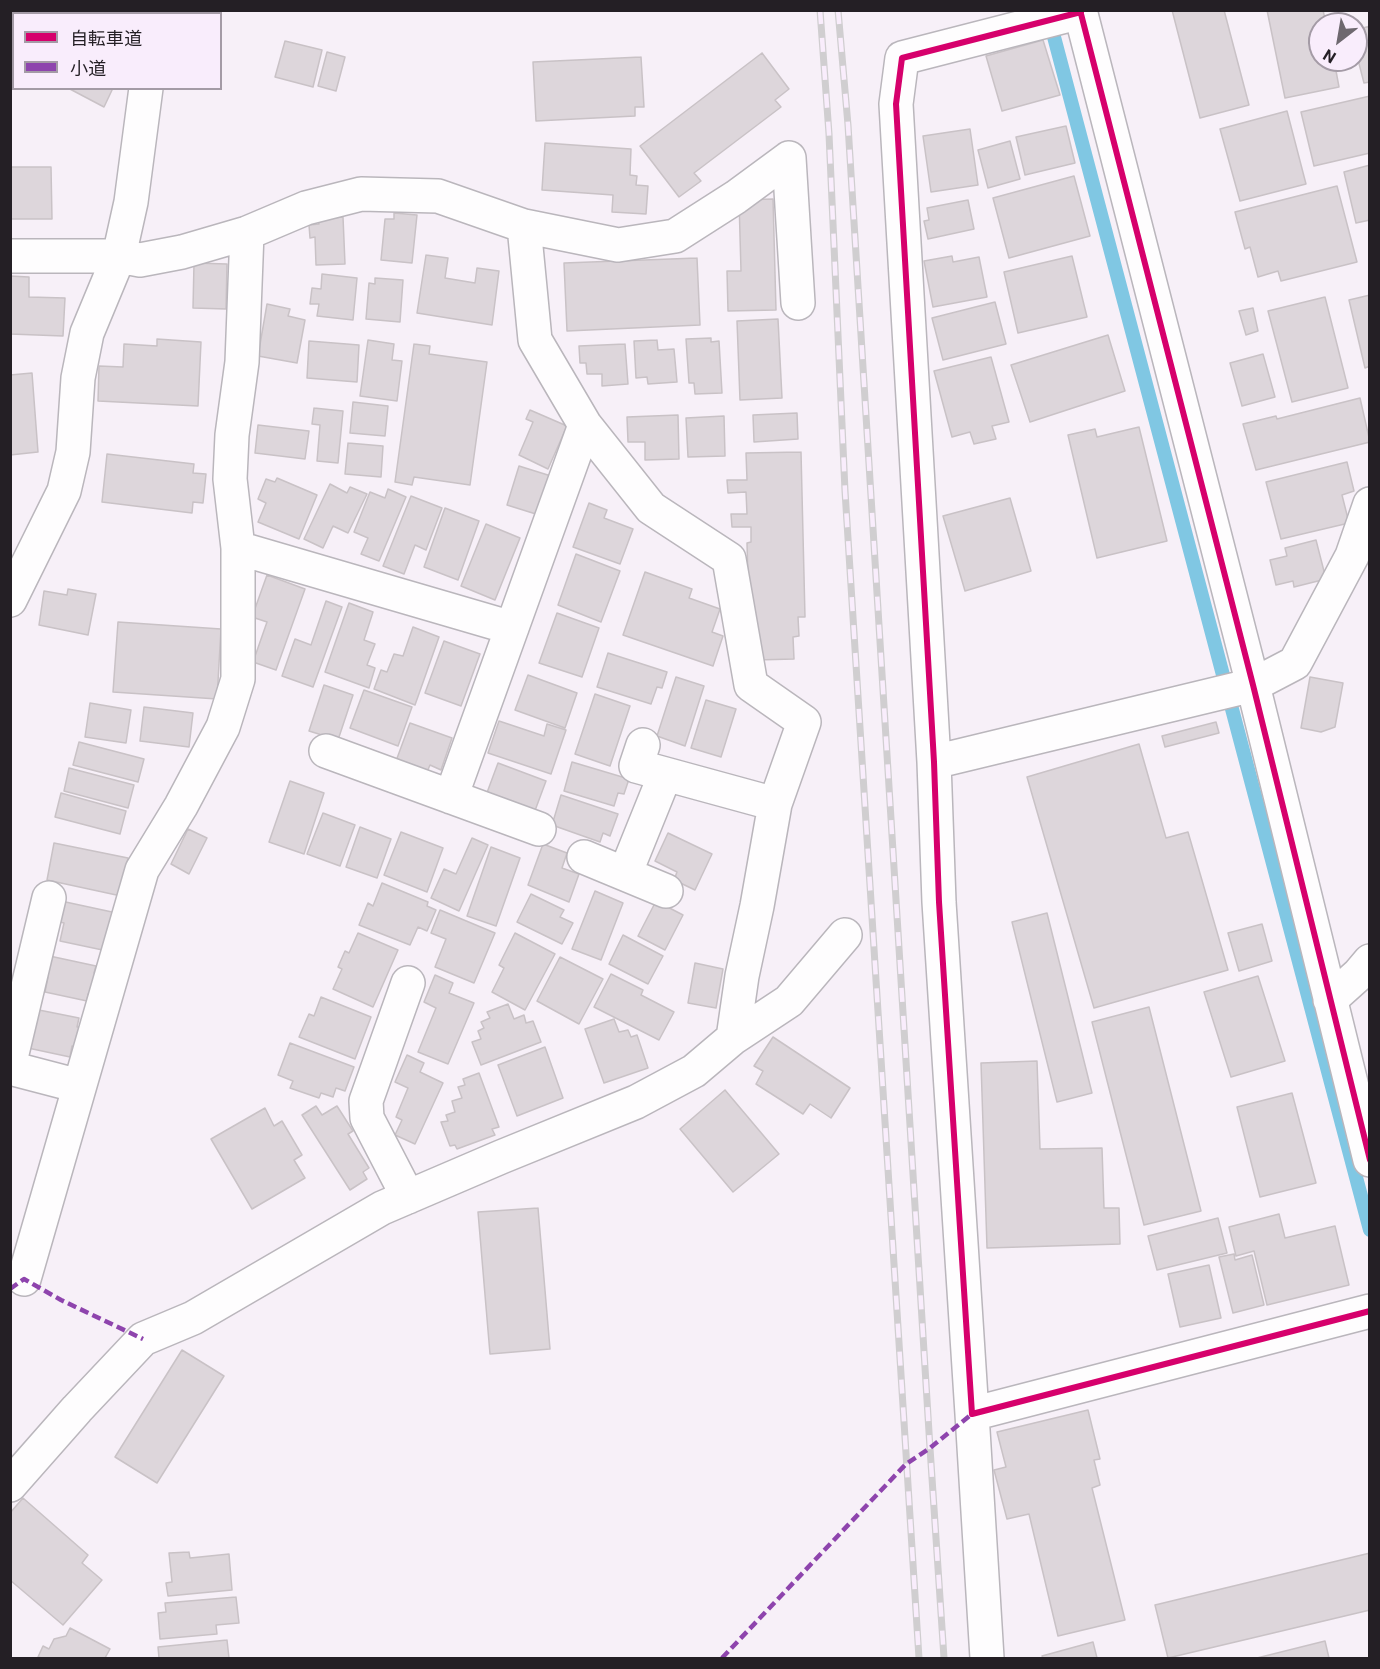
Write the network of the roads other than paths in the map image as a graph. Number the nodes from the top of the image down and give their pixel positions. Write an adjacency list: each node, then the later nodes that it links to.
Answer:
1 (1080, 11): 13 (street); 16 (street)
2 (146, 90): 6 (street)
3 (524, 226): 4 (street); 7 (street); 8 (street)
4 (247, 233): 6 (street); 10 (street)
5 (10, 256): 6 (street)
6 (119, 256): 11 (street)
7 (798, 303)
8 (585, 425): 12 (street); 19 (street)
9 (1370, 504): 13 (street)
10 (238, 548): 12 (street); 33 (street)
11 (10, 600)
12 (512, 628): 18 (street)
13 (1253, 685): 16 (street); 28 (street)
14 (643, 746): 17 (street)
15 (326, 751): 18 (street)
16 (934, 762): 38 (street)
17 (665, 775): 19 (street); 22 (street)
18 (451, 797): 20 (street)
19 (776, 804): 29 (street)
20 (539, 829)
21 (584, 857): 22 (street)
22 (625, 874): 23 (street)
23 (666, 891)
24 (49, 898): 31 (street)
25 (845, 935): 29 (street)
26 (1370, 961): 28 (street)
27 (408, 983): 35 (street)
28 (1330, 1000): 30 (street)
29 (733, 1038): 35 (street)
30 (1356, 1061): 34 (street)
31 (10, 1062)
32 (10, 1068): 33 (street)
33 (79, 1086): 36 (street)
34 (1370, 1160)
35 (408, 1197): 39 (street)
36 (24, 1279)
37 (1370, 1311): 38 (street)
38 (972, 1414): 40 (street)
39 (10, 1485)
40 (987, 1659)

